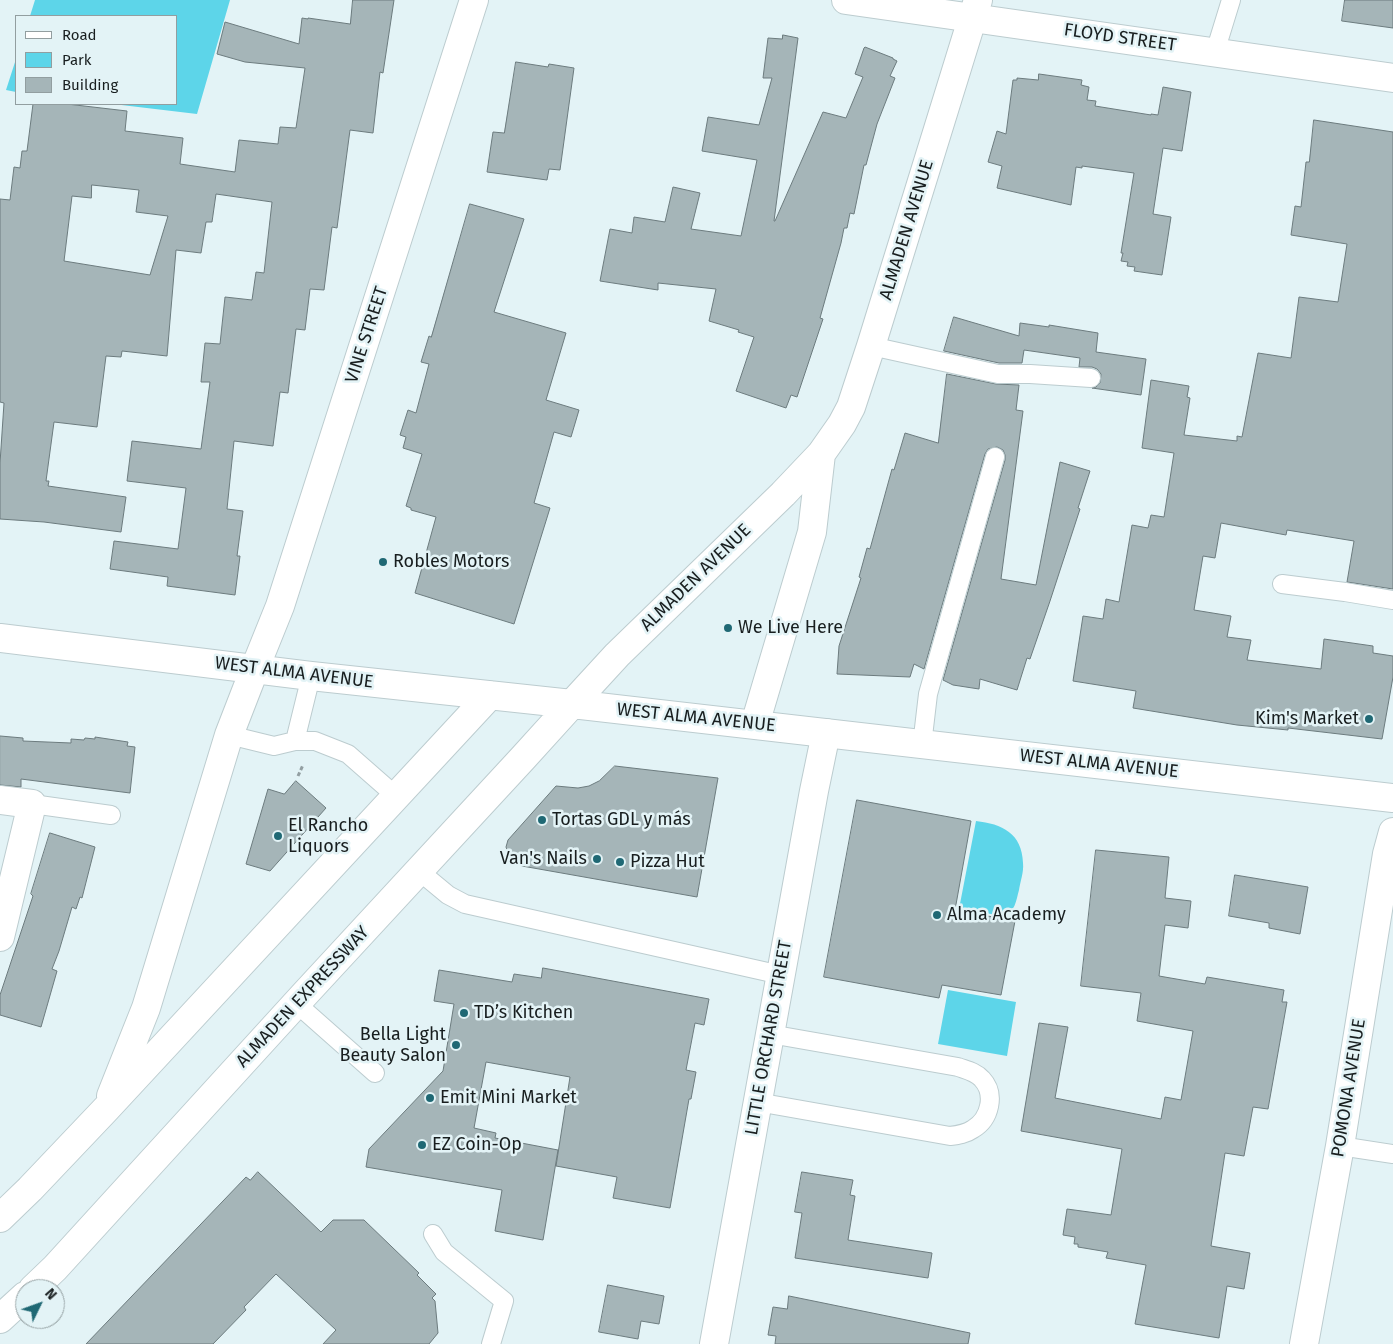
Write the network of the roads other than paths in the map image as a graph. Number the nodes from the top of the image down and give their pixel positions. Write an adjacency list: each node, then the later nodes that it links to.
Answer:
1 (474, 0): 14 (main road, VINE STREET)
2 (846, 0): 4 (main road, FLOYD STREET)
3 (1231, 0): 5 (lane)
4 (975, 9): 5 (main road, FLOYD STREET); 7 (main road, ALMADEN AVENUE)
5 (1215, 52): 6 (main road, FLOYD STREET)
6 (1393, 78)
7 (871, 346): 8 (lane); 9 (main road, ALMADEN AVENUE)
8 (1091, 378)
9 (821, 454): 17 (main road, ALMADEN AVENUE); 18 (main road, ALMADEN AVENUE)
10 (995, 457): 22 (lane)
11 (1282, 584): 12 (lane)
12 (1393, 600)
13 (0, 638): 14 (main road, WEST ALMA AVENUE)
14 (255, 668): 15 (main road, WEST ALMA AVENUE); 20 (main road, VINE STREET)
15 (311, 676): 16 (main road, WEST ALMA AVENUE); 21 (lane)
16 (490, 695): 17 (main road, WEST ALMA AVENUE); 23 (main road)
17 (572, 704): 18 (main road, WEST ALMA AVENUE); 29 (main road, ALMADEN EXPRESSWAY)
18 (755, 724): 19 (main road, WEST ALMA AVENUE)
19 (826, 733): 22 (main road, WEST ALMA AVENUE); 31 (main road, LITTLE ORCHARD STREET)
20 (229, 735): 21 (lane); 36 (main road, VINE STREET)
21 (295, 741): 23 (lane)
22 (922, 745): 24 (main road, WEST ALMA AVENUE)
23 (397, 797): 36 (main road)
24 (1393, 798)
25 (0, 800): 26 (main road)
26 (32, 804): 27 (lane); 30 (main road)
27 (111, 815)
28 (1393, 832): 37 (main road, POMONA AVENUE)
29 (419, 870): 31 (lane); 32 (main road, ALMADEN EXPRESSWAY)
30 (0, 937)
31 (781, 975): 33 (main road, LITTLE ORCHARD STREET)
32 (297, 1004): 34 (lane); 41 (main road, ALMADEN EXPRESSWAY)
33 (770, 1034): 35 (main road, LITTLE ORCHARD STREET); 35 (lane)
34 (375, 1073)
35 (757, 1102): 45 (main road, LITTLE ORCHARD STREET)
36 (106, 1109): 39 (main road)
37 (1340, 1146): 38 (lane); 46 (main road, POMONA AVENUE)
38 (1393, 1154)
39 (0, 1218)
40 (433, 1234): 44 (lane)
41 (43, 1279)
42 (15, 1305): 43 (main road)
43 (0, 1319)
44 (491, 1344)
45 (714, 1344)
46 (1304, 1344)

